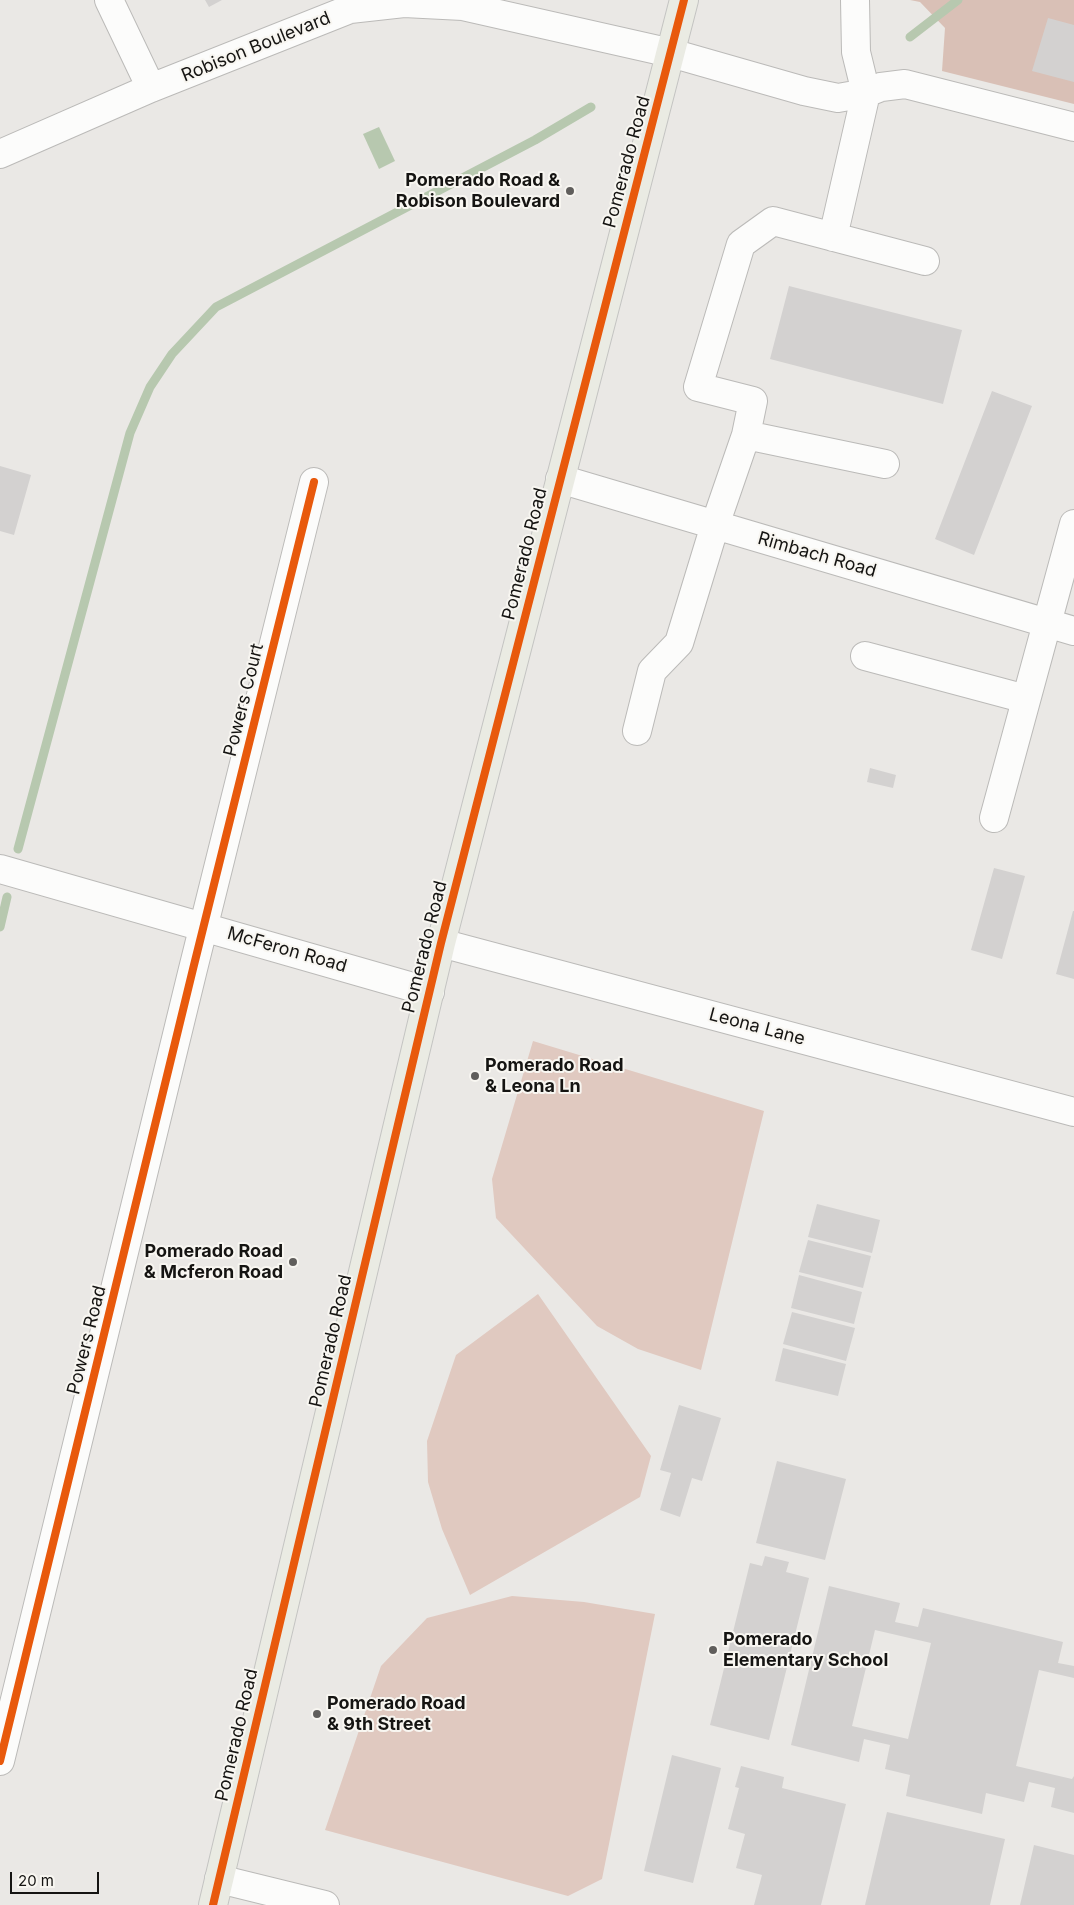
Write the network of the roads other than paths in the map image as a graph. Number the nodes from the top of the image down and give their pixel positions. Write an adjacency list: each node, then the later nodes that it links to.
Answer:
1 (109, 0): 5 (street)
2 (684, 0): 4 (main road, Pomerado Road)
3 (854, 0): 6 (street)
4 (671, 53): 5 (street, Robison Boulevard); 6 (street, Robison Boulevard); 13 (main road, Pomerado Road)
5 (151, 88): 8 (street, Robison Boulevard)
6 (866, 93): 7 (street, Robison Boulevard); 9 (street)
7 (1074, 127)
8 (0, 154)
9 (833, 236): 10 (street); 11 (street)
10 (925, 262)
11 (746, 435): 12 (street); 16 (street)
12 (885, 464)
13 (560, 479): 16 (street, Rimbach Road); 25 (main road, Pomerado Road)
14 (314, 482): 24 (street, Powers Court)
15 (1074, 524): 17 (street)
16 (715, 525): 17 (street, Rimbach Road); 21 (street)
17 (1047, 623): 18 (street, Rimbach Road); 20 (street)
18 (1074, 631)
19 (865, 656): 20 (street)
20 (1026, 699): 22 (street)
21 (637, 731)
22 (994, 818)
23 (0, 869): 24 (street, McFeron Road)
24 (203, 926): 26 (street, McFeron Road); 28 (street, Powers Road)
25 (441, 943): 26 (main road, Pomerado Road); 27 (street, Leona Lane)
26 (430, 992): 29 (main road, Pomerado Road)
27 (1074, 1112)
28 (0, 1760)
29 (219, 1878): 30 (main road, Pomerado Road); 31 (street)
30 (213, 1905)
31 (325, 1905)

